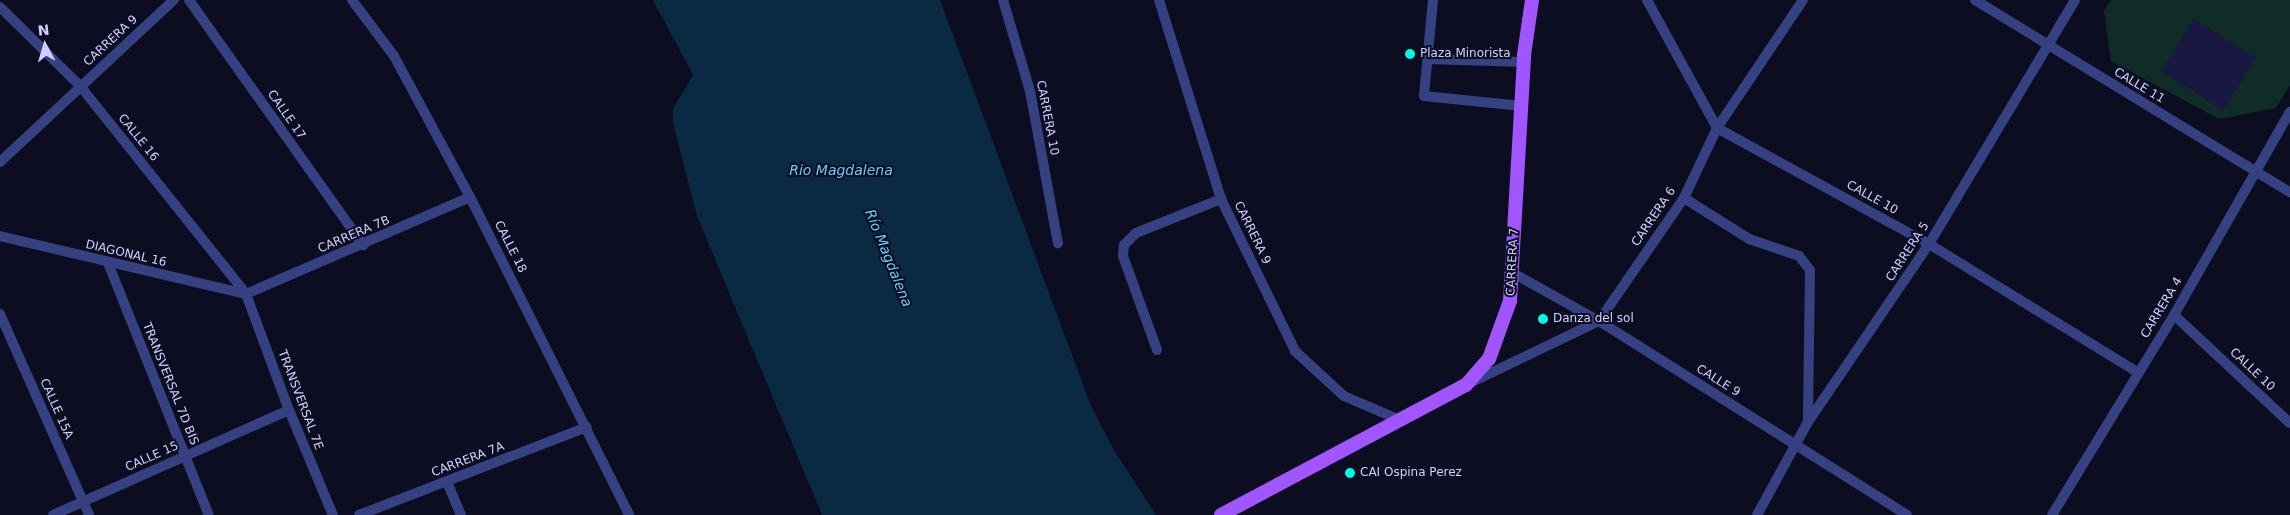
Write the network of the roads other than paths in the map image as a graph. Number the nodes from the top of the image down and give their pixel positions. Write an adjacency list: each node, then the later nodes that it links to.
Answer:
1 (174, 0): 16 (street, CARRERA 9)
2 (189, 0): 29 (street, CALLE 17)
3 (352, 0): 23 (street, CALLE 18)
4 (1004, 0): 27 (street, CARRERA 10)
5 (1159, 0): 25 (street, CARRERA 9)
6 (1433, 0): 14 (street)
7 (1532, 0): 15 (main road, CARRERA 7)
8 (1647, 0): 19 (street)
9 (1803, 0): 19 (street, CARRERA 6)
10 (1975, 0): 13 (street, CALLE 11)
11 (2074, 0): 13 (street, CARRERA 5)
12 (0, 7): 16 (street, CALLE 16)
13 (2046, 46): 21 (street, CALLE 11); 28 (street, CARRERA 5)
14 (1428, 59): 15 (street); 17 (street)
15 (1523, 62): 17 (main road, CARRERA 7)
16 (81, 86): 20 (street, CARRERA 9); 32 (street, CALLE 16)
17 (1521, 106): 31 (main road, CARRERA 7)
18 (2290, 112): 21 (street, CARRERA 4)
19 (1717, 128): 24 (street, CARRERA 6); 28 (street, CALLE 10)
20 (0, 162)
21 (2255, 169): 22 (street, CALLE 11); 34 (street, CARRERA 4)
22 (2290, 192)
23 (470, 197): 29 (street, CARRERA 7B); 43 (street, CALLE 18)
24 (1684, 198): 35 (street, CARRERA 6); 41 (street)
25 (1221, 199): 36 (street); 40 (street, CARRERA 9)
26 (0, 236): 30 (street, DIAGONAL 16)
27 (1058, 243)
28 (1929, 244): 37 (street, CALLE 10); 41 (street, CARRERA 5)
29 (363, 245): 32 (street, CARRERA 7B)
30 (108, 263): 32 (street, DIAGONAL 16); 45 (street, TRANSVERSAL 7D BIS)
31 (1513, 273): 35 (street, CALLE 9); 38 (main road, CARRERA 7)
32 (246, 294): 39 (street, TRANSVERSAL 7E)
33 (0, 314): 47 (street, CALLE 15A)
34 (2174, 315): 37 (street, CARRERA 4); 42 (street, CALLE 10)
35 (1599, 321): 38 (street, CARRERA 6); 44 (street, CALLE 9)
36 (1157, 350)
37 (2137, 372): 58 (street, CARRERA 4)
38 (1466, 385): 40 (main road, CARRERA 7)
39 (289, 410): 45 (street, CALLE 15); 51 (street, TRANSVERSAL 7E)
40 (1400, 420): 55 (main road, CARRERA 7)
41 (1808, 422): 44 (street, CARRERA 5)
42 (2290, 423)
43 (587, 428): 46 (street, CARRERA 7A); 54 (street, CALLE 18)
44 (1796, 444): 56 (street, CARRERA 5); 57 (street, CALLE 9)
45 (185, 456): 47 (street, CALLE 15); 50 (street, TRANSVERSAL 7D BIS)
46 (447, 482): 52 (street, CARRERA 7A); 53 (street)
47 (83, 502): 48 (street, CALLE 15); 49 (street, CALLE 15A)
48 (53, 515)
49 (89, 515)
50 (210, 515)
51 (333, 515)
52 (359, 515)
53 (461, 515)
54 (629, 515)
55 (1221, 515)
56 (1757, 515)
57 (1907, 515)
58 (2052, 515)

